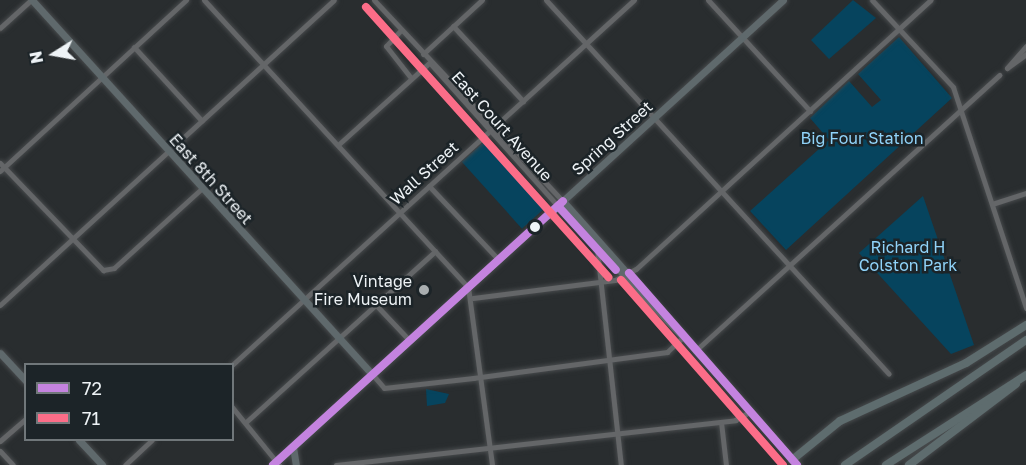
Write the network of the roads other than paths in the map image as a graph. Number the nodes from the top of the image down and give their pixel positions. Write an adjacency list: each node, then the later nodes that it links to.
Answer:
1 (31, 0): 14 (street); 26 (main road, East 8th Street)
2 (186, 0): 20 (street)
3 (204, 0): 24 (street)
4 (334, 0): 24 (street)
5 (374, 0): 16 (street, East Court Avenue)
6 (482, 0): 13 (street)
7 (546, 0): 18 (street)
8 (634, 0): 18 (street, Wall Street)
9 (708, 0): 17 (street)
10 (783, 0): 17 (main road, Spring Street)
11 (872, 0): 15 (street)
12 (931, 0): 15 (street)
13 (453, 26): 21 (street); 28 (street)
14 (0, 28)
15 (900, 29): 29 (street); 30 (street)
16 (401, 30): 21 (street, East Court Avenue); 27 (street)
17 (742, 37): 30 (street); 31 (main road, Spring Street)
18 (586, 44): 28 (street, Wall Street); 31 (street)
19 (1026, 46): 22 (street)
20 (134, 47): 26 (street); 32 (street)
21 (423, 54): 23 (street, East Court Avenue)
22 (1026, 54)
23 (430, 62): 27 (street); 33 (street, East Court Avenue); 34 (street, East Court Avenue)
24 (265, 63): 32 (street); 35 (street)
25 (999, 75): 29 (street)
26 (100, 77): 36 (main road, East 8th Street); 37 (street)
27 (411, 78): 35 (street)
28 (523, 101): 33 (street, Wall Street)
29 (961, 110): 43 (street); 49 (street)
30 (810, 111): 40 (street)
31 (655, 117): 40 (street); 42 (main road, Spring Street)
32 (202, 121): 36 (street)
33 (495, 126): 34 (street, Wall Street); 42 (street, East Court Avenue)
34 (490, 132): 38 (street, Wall Street); 42 (street, East Court Avenue)
35 (339, 144): 44 (street)
36 (169, 151): 39 (main road, East 8th Street); 45 (street)
37 (1, 167): 45 (street)
38 (429, 186): 44 (street, Wall Street); 48 (street)
39 (201, 189): 45 (street); 54 (main road, East 8th Street)
40 (722, 191): 49 (street); 50 (street)
41 (1026, 193): 43 (street)
42 (560, 203): 46 (main road); 48 (main road, Spring Street); 50 (main road)
43 (992, 204): 57 (street)
44 (400, 212): 47 (street); 54 (street, Wall Street)
45 (74, 237): 55 (street)
46 (597, 249): 50 (main road); 51 (street)
47 (435, 251): 52 (street); 56 (street)
48 (498, 260): 52 (main road, Spring Street)
49 (790, 265): 63 (street); 68 (street)
50 (626, 274): 51 (street); 60 (main road)
51 (599, 283): 53 (street); 65 (street)
52 (468, 287): 53 (street); 61 (main road, Spring Street)
53 (473, 298): 69 (street)
54 (304, 299): 59 (main road, East 8th Street); 66 (street, Wall Street)
55 (0, 304)
56 (375, 304): 59 (street); 61 (street)
57 (1026, 308)
58 (1026, 325): 84 (highway)
59 (339, 336): 67 (main road, East 8th Street); 75 (street)
60 (683, 337): 63 (main road); 65 (street)
61 (409, 340): 67 (main road, Spring Street)
62 (1026, 340): 94 (highway)
63 (695, 351): 73 (main road)
64 (0, 354): 71 (main road)
65 (608, 359): 69 (street); 77 (street)
66 (234, 363)
67 (372, 374): 69 (street); 81 (main road, Spring Street)
68 (889, 374)
69 (482, 375): 82 (street)
70 (1023, 377): 95 (highway); 96 (highway)
71 (24, 379)
72 (234, 408): 75 (street)
73 (751, 411): 76 (street); 84 (main road)
74 (24, 420): 78 (street)
75 (246, 422): 85 (street)
76 (721, 422): 77 (street); 93 (street)
77 (617, 434): 82 (street); 92 (street)
78 (0, 441)
79 (80, 441): 87 (main road)
80 (151, 441): 88 (street)
81 (293, 447): 85 (main road, Spring Street); 89 (main road)
82 (491, 449): 90 (street); 91 (street)
83 (0, 451): 86 (street)
84 (792, 463)
85 (276, 464)
86 (13, 465)
87 (102, 465)
88 (125, 465)
89 (296, 465)
90 (336, 465)
91 (492, 465)
92 (621, 465)
93 (726, 465)
94 (845, 465)
95 (886, 465)
96 (909, 465)

